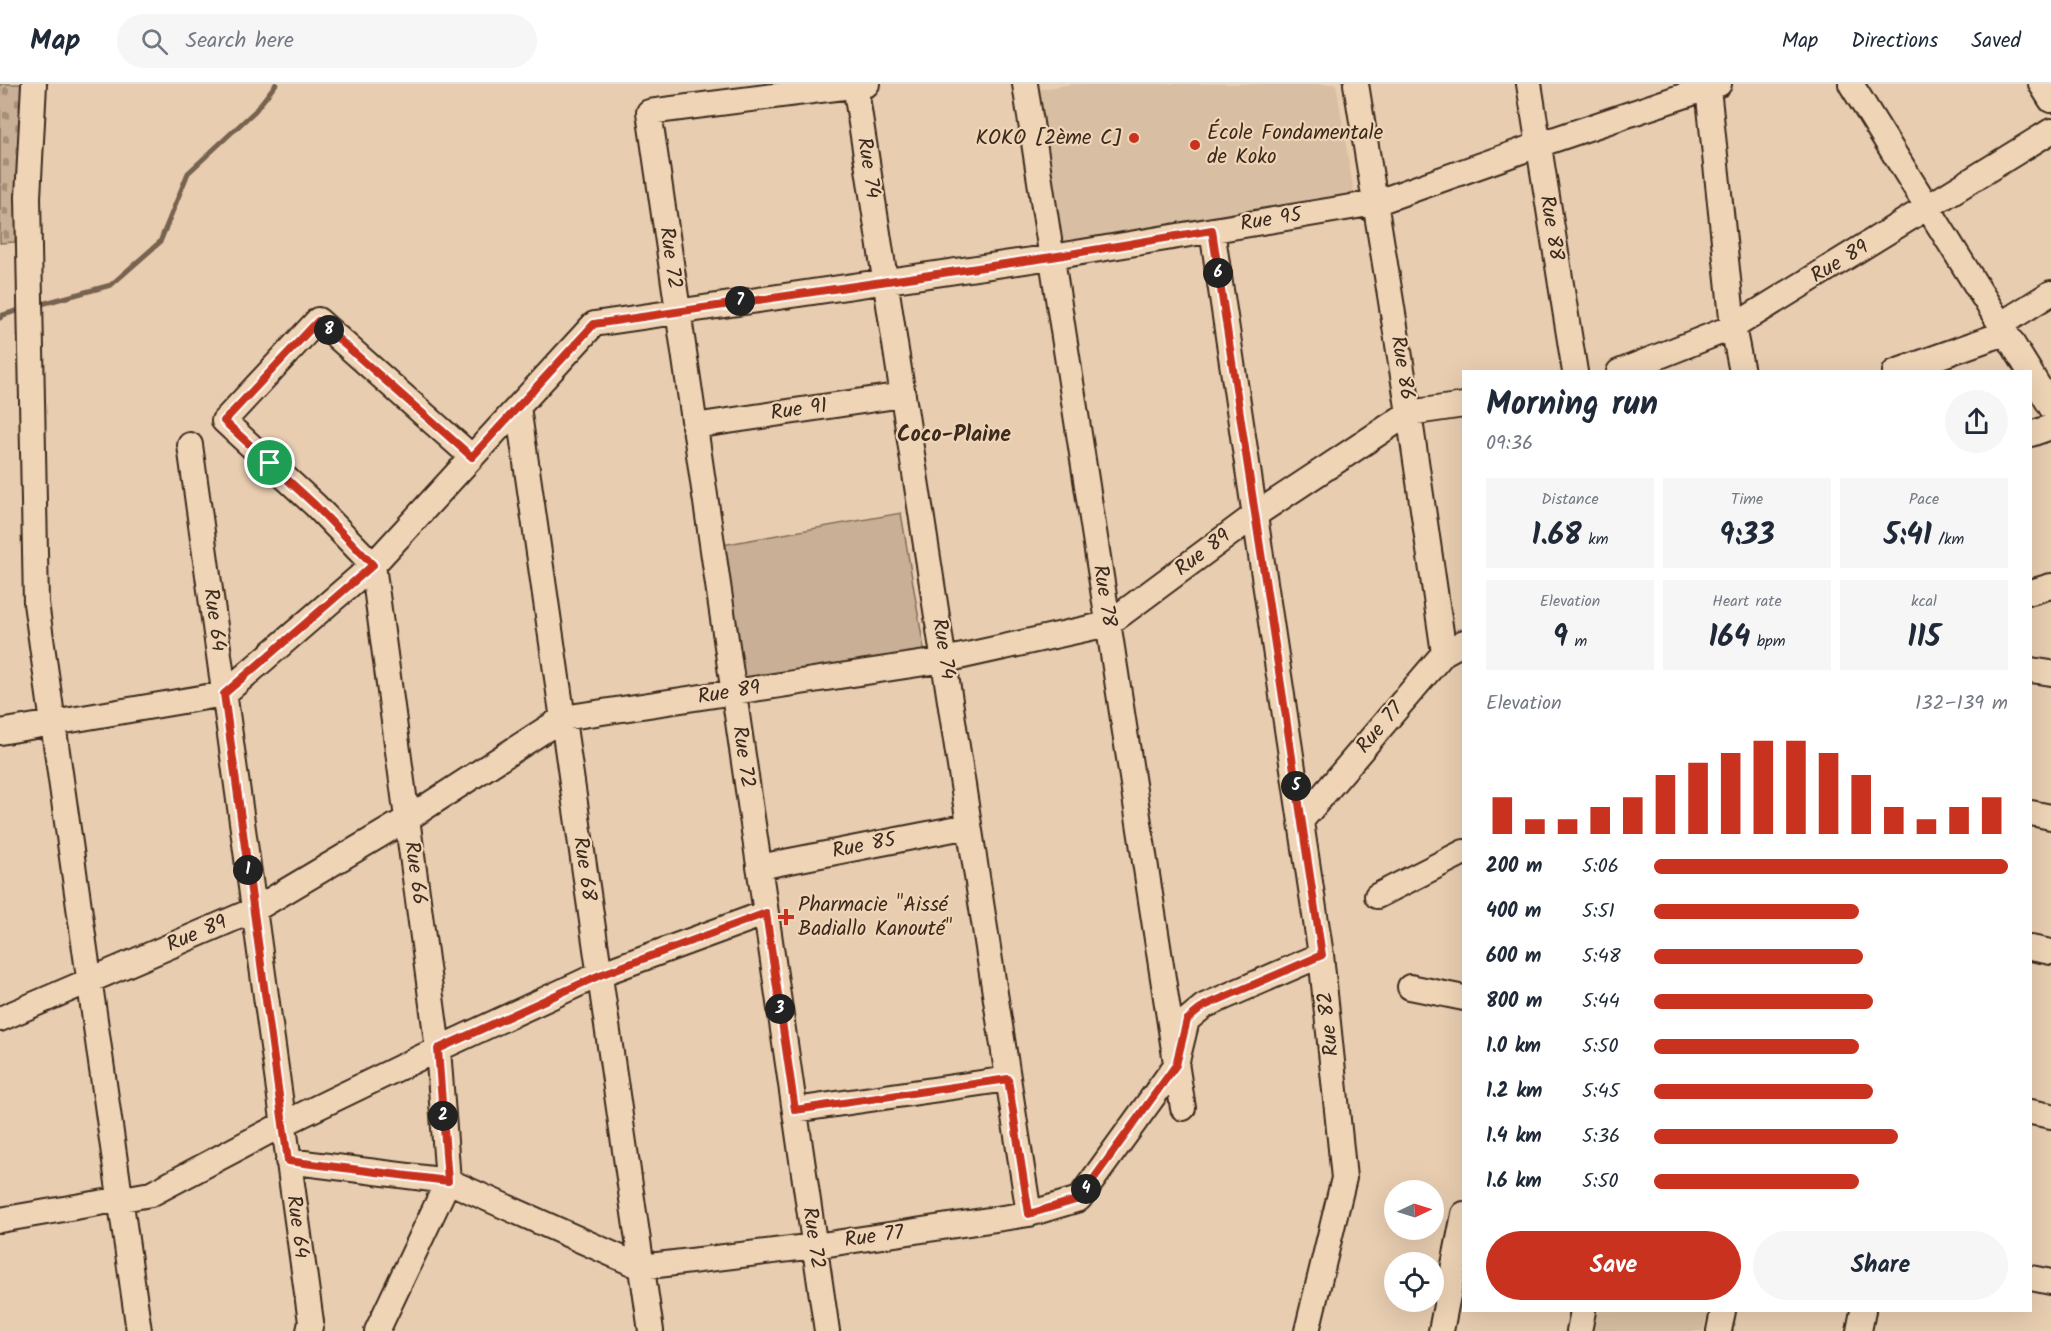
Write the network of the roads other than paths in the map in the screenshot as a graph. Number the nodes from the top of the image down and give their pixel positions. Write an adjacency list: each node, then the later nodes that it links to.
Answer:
1 (34, 84): 49 (street)
2 (859, 84): 16 (street, Rue 74); 18 (street, Rue 72)
3 (1025, 84): 15 (street, Rue 78)
4 (1356, 84): 12 (street, Rue 86)
5 (1529, 84): 11 (street, Rue 88)
6 (1851, 84): 13 (street)
7 (2041, 84): 9 (street)
8 (1713, 86): 11 (street, Rue 95); 19 (street)
9 (2051, 100)
10 (2051, 131): 13 (street, Rue 89)
11 (1538, 145): 12 (street, Rue 95); 21 (street, Rue 88)
12 (1375, 203): 14 (street, Rue 95); 31 (street, Rue 86)
13 (1928, 208): 19 (street, Rue 89); 20 (street)
14 (1212, 230): 15 (street, Rue 95); 37 (street, Rue 82)
15 (1052, 257): 16 (street, Rue 95); 41 (street, Rue 78)
16 (886, 281): 18 (street, Rue 95); 27 (street, Rue 74)
17 (2051, 293): 20 (street)
18 (678, 310): 29 (street, Rue 95); 32 (street, Rue 72)
19 (1732, 327): 22 (street, Rue 89); 23 (street)
20 (2003, 329): 24 (street); 25 (street)
21 (1575, 370)
22 (1624, 370)
23 (1742, 370)
24 (1900, 370)
25 (2028, 370)
26 (2032, 376): 30 (street)
27 (903, 395): 32 (street, Rue 91); 43 (street, Rue 74)
28 (1462, 405): 31 (street, Rue 89)
29 (518, 407): 36 (street); 48 (street, Rue 68)
30 (2051, 407)
31 (1409, 413): 37 (street, Rue 89); 42 (street, Rue 86)
32 (694, 426): 46 (street, Rue 72)
33 (2051, 427): 34 (street)
34 (2032, 434)
35 (190, 445): 47 (street, Rue 64)
36 (472, 457): 38 (street); 38 (street)
37 (1255, 515): 41 (street, Rue 89); 54 (street, Rue 82)
38 (373, 565): 47 (street); 53 (street, Rue 66)
39 (2051, 586): 40 (street)
40 (2032, 592)
41 (1108, 624): 43 (street, Rue 89); 70 (street, Rue 78)
42 (1454, 648): 54 (street, Rue 77)
43 (945, 660): 46 (street, Rue 89); 55 (street, Rue 74)
44 (2032, 670): 45 (street)
45 (2051, 674)
46 (734, 692): 48 (street, Rue 89); 57 (street, Rue 72)
47 (224, 694): 49 (street); 59 (street, Rue 64)
48 (563, 718): 53 (street, Rue 89); 64 (street, Rue 68)
49 (53, 723): 50 (street); 65 (street)
50 (0, 732)
51 (2032, 813): 52 (street)
52 (2051, 817)
53 (407, 819): 59 (street, Rue 89); 69 (street, Rue 66)
54 (1301, 821): 63 (street, Rue 82)
55 (969, 826): 57 (street, Rue 85); 71 (street, Rue 74)
56 (1462, 853): 58 (street)
57 (759, 867): 60 (street, Rue 72)
58 (1377, 896)
59 (254, 910): 65 (street, Rue 89); 76 (street, Rue 64)
60 (766, 913): 64 (street); 73 (street, Rue 72)
61 (2032, 948): 62 (street)
62 (2051, 952)
63 (1322, 955): 70 (street, Rue 77); 95 (street, Rue 82)
64 (600, 975): 69 (street); 84 (street, Rue 68)
65 (90, 979): 68 (street, Rue 89); 79 (street)
66 (1410, 987): 67 (street)
67 (1462, 998)
68 (0, 1019)
69 (438, 1049): 76 (street); 78 (street, Rue 66)
70 (1176, 1065): 72 (street, Rue 78); 80 (street, Rue 77)
71 (1008, 1079): 73 (street); 80 (street, Rue 74)
72 (1183, 1108)
73 (795, 1110): 83 (street, Rue 72)
74 (2032, 1112): 75 (street)
75 (2051, 1116)
76 (283, 1124): 77 (street, Rue 64); 79 (street)
77 (288, 1161): 78 (street); 91 (street, Rue 64)
78 (448, 1181): 84 (street); 92 (street)
79 (121, 1199): 81 (street); 90 (street)
80 (1029, 1214): 83 (street, Rue 77)
81 (0, 1220)
82 (1462, 1224): 96 (street)
83 (814, 1246): 84 (street, Rue 77); 94 (street, Rue 72)
84 (641, 1267): 93 (street, Rue 68)
85 (2032, 1278): 86 (street)
86 (2051, 1282)
87 (1583, 1312): 97 (street)
88 (1723, 1312): 98 (street)
89 (1863, 1312): 99 (street)
90 (139, 1331)
91 (309, 1331)
92 (376, 1331)
93 (651, 1331)
94 (827, 1331)
95 (1307, 1331)
96 (1441, 1331)
97 (1579, 1331)
98 (1719, 1331)
99 (1859, 1331)

